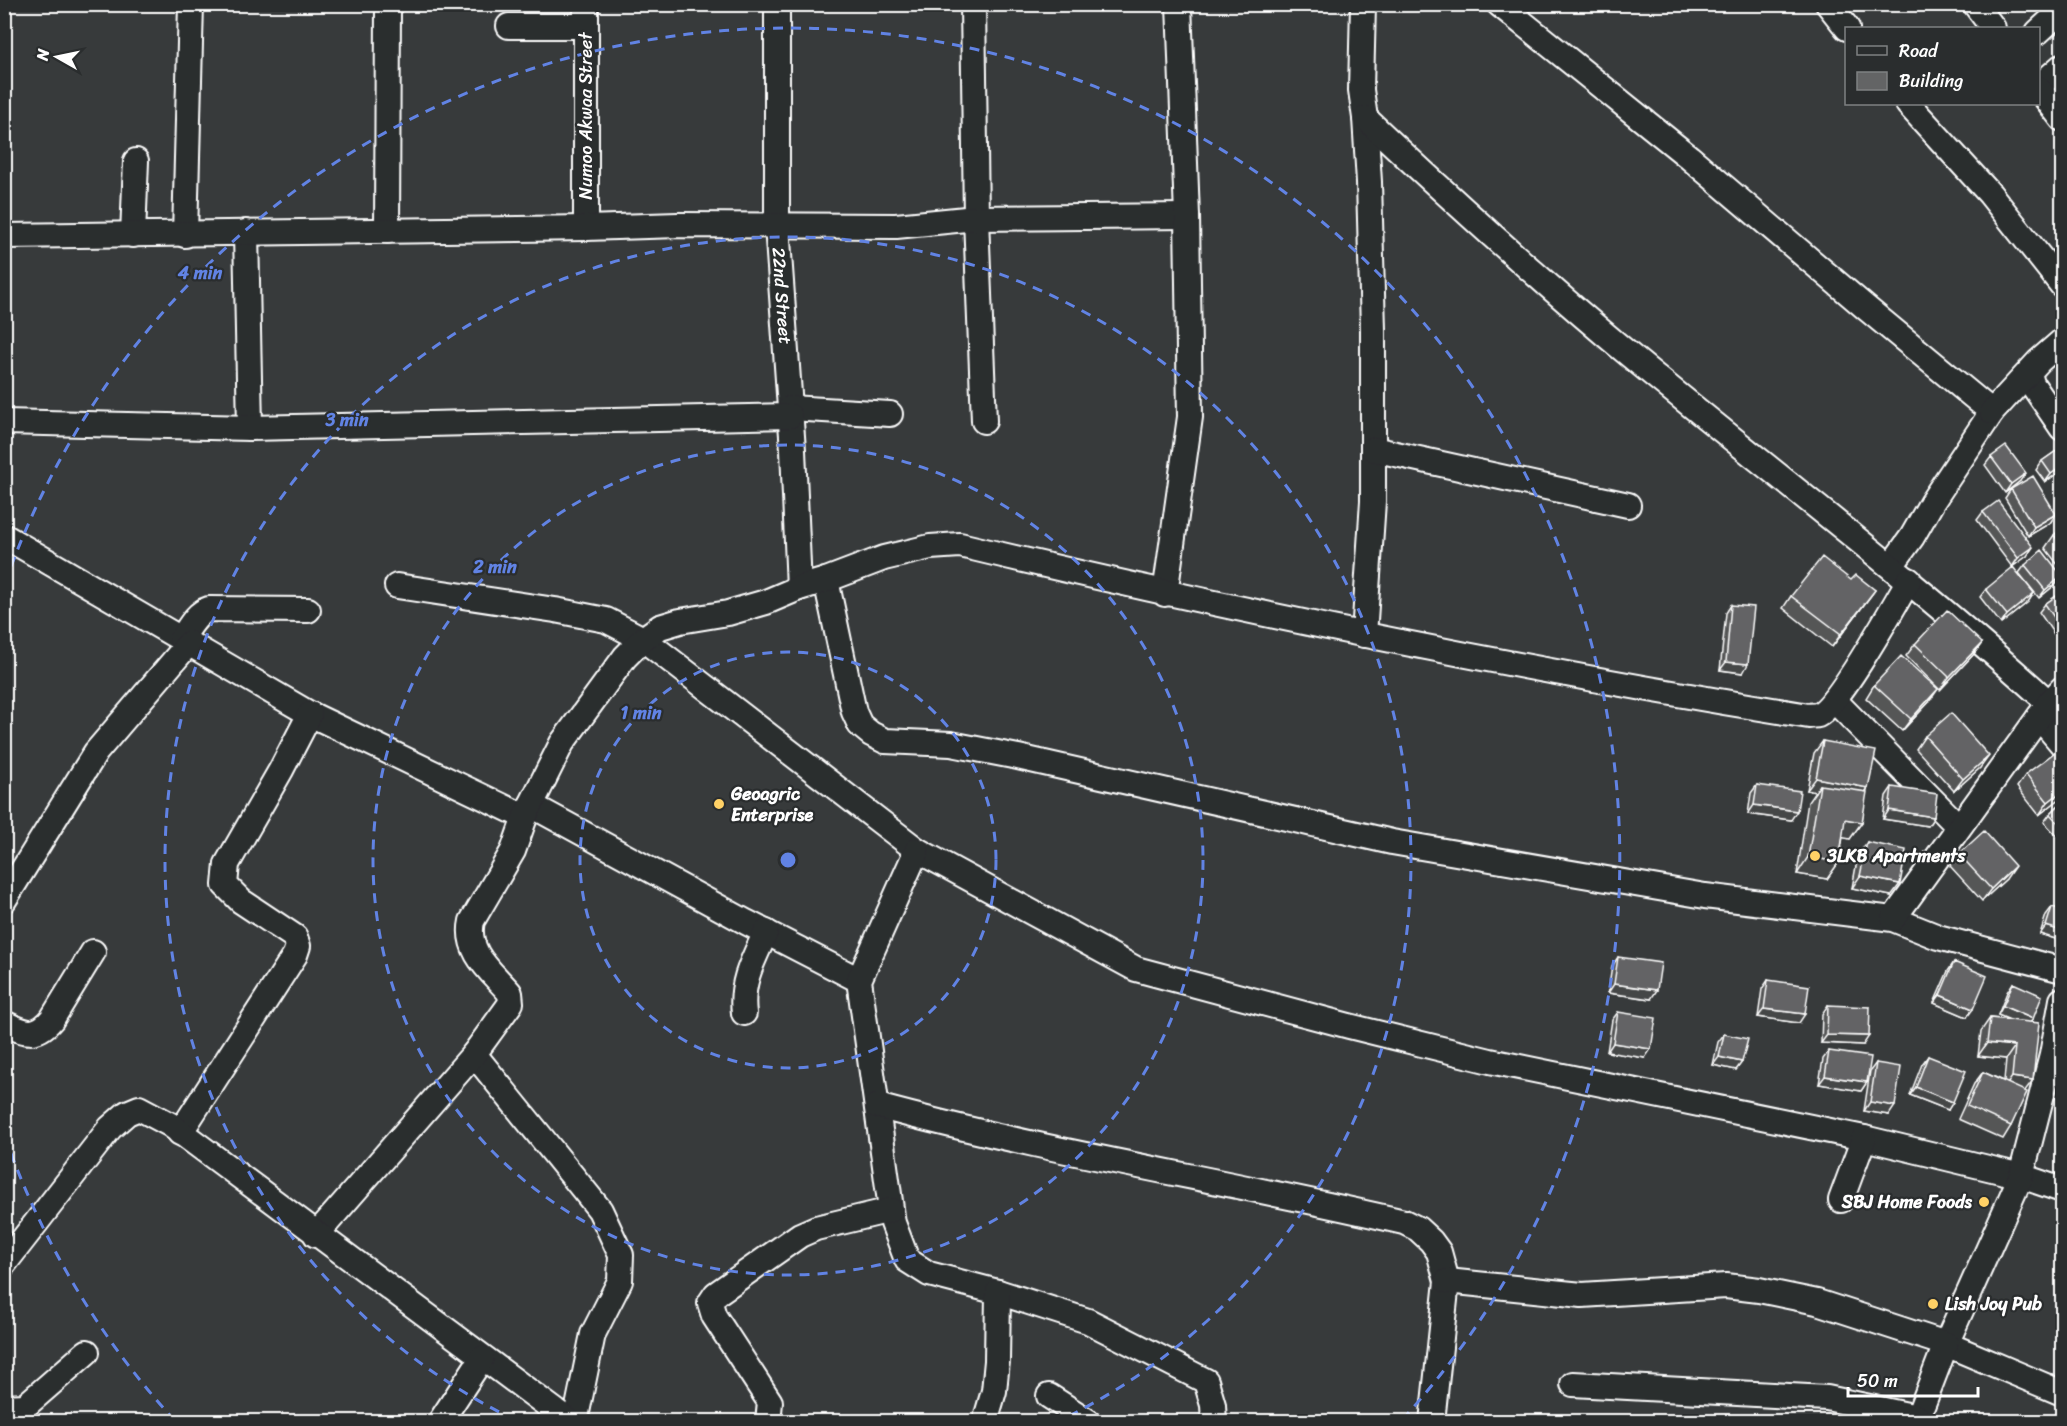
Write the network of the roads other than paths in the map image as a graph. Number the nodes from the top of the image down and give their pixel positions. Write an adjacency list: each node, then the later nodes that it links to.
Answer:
1 (191, 4): 30 (street)
2 (388, 4): 28 (street)
3 (777, 4): 25 (street, 22nd Street)
4 (973, 4): 24 (street)
5 (1179, 4): 23 (street)
6 (1363, 4): 20 (street)
7 (1499, 4): 36 (street)
8 (1828, 4): 13 (street)
9 (1975, 4): 14 (street)
10 (2062, 10): 15 (street)
11 (586, 15): 12 (street); 26 (street, Numoo Akwaa Street)
12 (508, 26)
13 (1846, 27)
14 (1992, 27)
15 (2040, 30)
16 (2062, 66): 17 (street)
17 (2040, 85)
18 (2040, 90): 21 (street)
19 (1909, 105): 32 (street)
20 (1365, 118): 42 (street); 45 (street)
21 (2062, 119)
22 (136, 161): 29 (street)
23 (1187, 216): 24 (street); 49 (street)
24 (976, 218): 25 (street); 38 (street)
25 (777, 225): 26 (street); 35 (street, 22nd Street)
26 (586, 228): 28 (street)
27 (246, 231): 28 (street); 30 (street); 40 (street)
28 (387, 231)
29 (133, 235): 30 (street); 31 (street)
30 (185, 235)
31 (4, 236)
32 (2062, 285)
33 (2062, 341): 34 (street)
34 (2029, 374): 36 (street); 41 (street)
35 (790, 412): 37 (street); 40 (street); 48 (street, 22nd Street)
36 (1992, 412): 45 (street)
37 (890, 414)
38 (984, 421)
39 (4, 422): 40 (street)
40 (250, 428)
41 (2062, 428)
42 (1372, 449): 43 (street); 51 (street)
43 (1628, 505)
44 (4, 536): 53 (street)
45 (1900, 573): 54 (street); 55 (street)
46 (826, 580): 48 (street); 49 (street); 62 (street)
47 (397, 586): 52 (street)
48 (799, 588): 52 (street)
49 (1165, 594): 51 (street)
50 (308, 610): 53 (street)
51 (1364, 635): 54 (street)
52 (643, 639): 58 (street); 60 (street)
53 (185, 641): 56 (street); 61 (street)
54 (1834, 700): 59 (street)
55 (2050, 703): 57 (street); 59 (street)
56 (310, 714): 58 (street); 72 (street)
57 (2062, 744)
58 (528, 811): 63 (street); 70 (street)
59 (1958, 826): 62 (street)
60 (917, 850): 66 (street); 73 (street)
61 (4, 900)
62 (1893, 919): 65 (street)
63 (766, 932): 66 (street); 68 (street)
64 (93, 952): 69 (street)
65 (2062, 970)
66 (859, 980): 71 (street)
67 (2062, 1000): 74 (street)
68 (744, 1013)
69 (4, 1023)
70 (474, 1054): 78 (street); 92 (street)
71 (877, 1106): 77 (street); 80 (street)
72 (180, 1132): 78 (street); 79 (street)
73 (1864, 1137): 74 (street); 76 (street)
74 (2021, 1176): 75 (street); 82 (street)
75 (2062, 1190)
76 (1841, 1200)
77 (891, 1210): 81 (street); 93 (street)
78 (316, 1235): 84 (street)
79 (4, 1264)
80 (1447, 1281): 82 (street); 97 (street)
81 (998, 1292): 94 (street); 96 (street)
82 (1946, 1344): 86 (street); 89 (street)
83 (87, 1352): 88 (street)
84 (482, 1358): 90 (street); 91 (street)
85 (1574, 1384): 89 (street)
86 (2062, 1393)
87 (1049, 1396): 95 (street)
88 (4, 1407)
89 (1916, 1420)
90 (440, 1422)
91 (570, 1422)
92 (575, 1422)
93 (768, 1422)
94 (985, 1422)
95 (1089, 1422)
96 (1214, 1422)
97 (1432, 1422)

